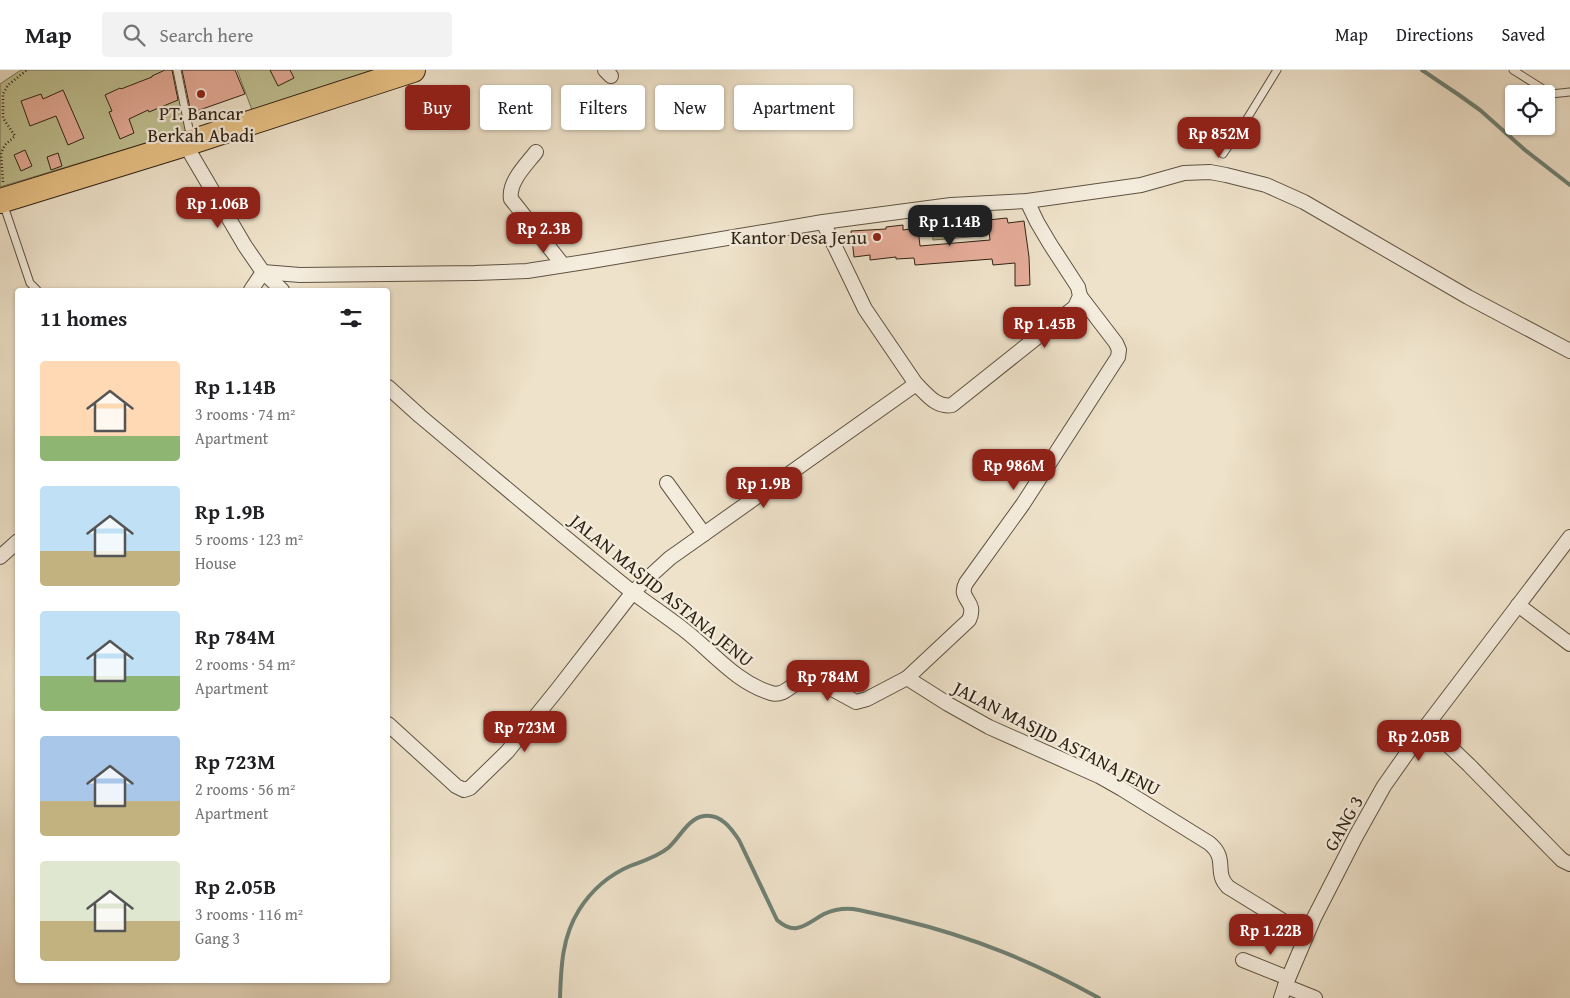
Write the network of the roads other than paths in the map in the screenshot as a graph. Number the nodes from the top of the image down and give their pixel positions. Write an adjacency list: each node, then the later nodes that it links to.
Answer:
1 (177, 70): 7 (lane)
2 (414, 70): 5 (highway)
3 (1277, 70): 9 (lane)
4 (1513, 70): 6 (lane)
5 (385, 74): 7 (highway)
6 (1570, 92)
7 (188, 142): 10 (highway); 14 (street)
8 (536, 152): 13 (street)
9 (1223, 154)
10 (3, 200): 15 (lane)
11 (1027, 201): 12 (street); 18 (street); 19 (street)
12 (823, 222): 13 (street); 20 (street)
13 (563, 265): 14 (street)
14 (263, 272): 16 (street); 17 (street)
15 (35, 288)
16 (252, 288)
17 (280, 288)
18 (1080, 296): 20 (street); 30 (street)
19 (1570, 351)
20 (916, 384): 23 (street)
21 (390, 389): 27 (street, JALAN MASJID ASTANA JENU)
22 (667, 483): 23 (street)
23 (704, 534): 27 (street)
24 (1570, 537): 28 (street, GANG 3)
25 (15, 544): 26 (street)
26 (0, 557)
27 (633, 592): 30 (street, JALAN MASJID ASTANA JENU); 32 (street)
28 (1518, 605): 29 (street); 31 (street, GANG 3)
29 (1570, 644)
30 (907, 678): 34 (street, JALAN MASJID ASTANA JENU)
31 (1427, 725): 33 (street); 34 (street, GANG 3)
32 (390, 726)
33 (1570, 864)
34 (1306, 935): 36 (street, GANG 3)
35 (1243, 960): 36 (street)
36 (1285, 987): 37 (street)
37 (1315, 998)

